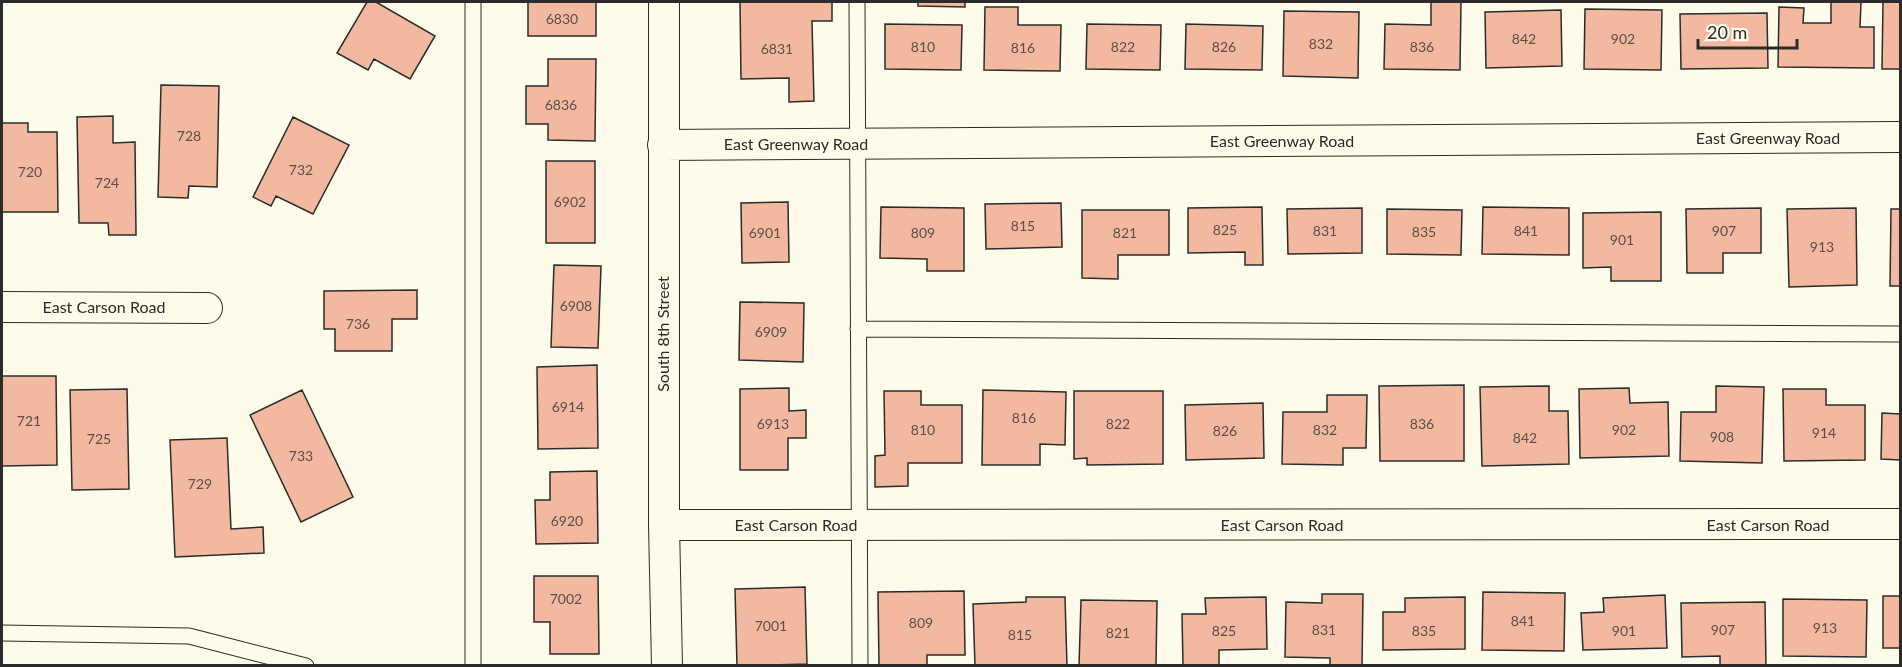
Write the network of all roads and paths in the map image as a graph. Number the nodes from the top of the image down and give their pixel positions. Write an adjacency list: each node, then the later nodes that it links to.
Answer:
1 (472, 2): 16 (lane)
2 (664, 2): 6 (street, South 8th Street)
3 (857, 2): 5 (lane)
4 (1900, 137): 5 (street, East Greenway Road)
5 (858, 144): 6 (street, East Greenway Road); 9 (lane)
6 (663, 145): 11 (street, South 8th Street)
7 (2, 307): 8 (street, East Carson Road)
8 (207, 308)
9 (858, 329): 10 (lane); 12 (lane)
10 (1900, 334)
11 (664, 525): 12 (street, East Carson Road); 17 (street, South 8th Street)
12 (859, 525): 13 (street, East Carson Road); 18 (lane)
13 (1900, 525)
14 (2, 633): 15 (lane)
15 (306, 666)
16 (472, 666)
17 (667, 666)
18 (860, 666)

